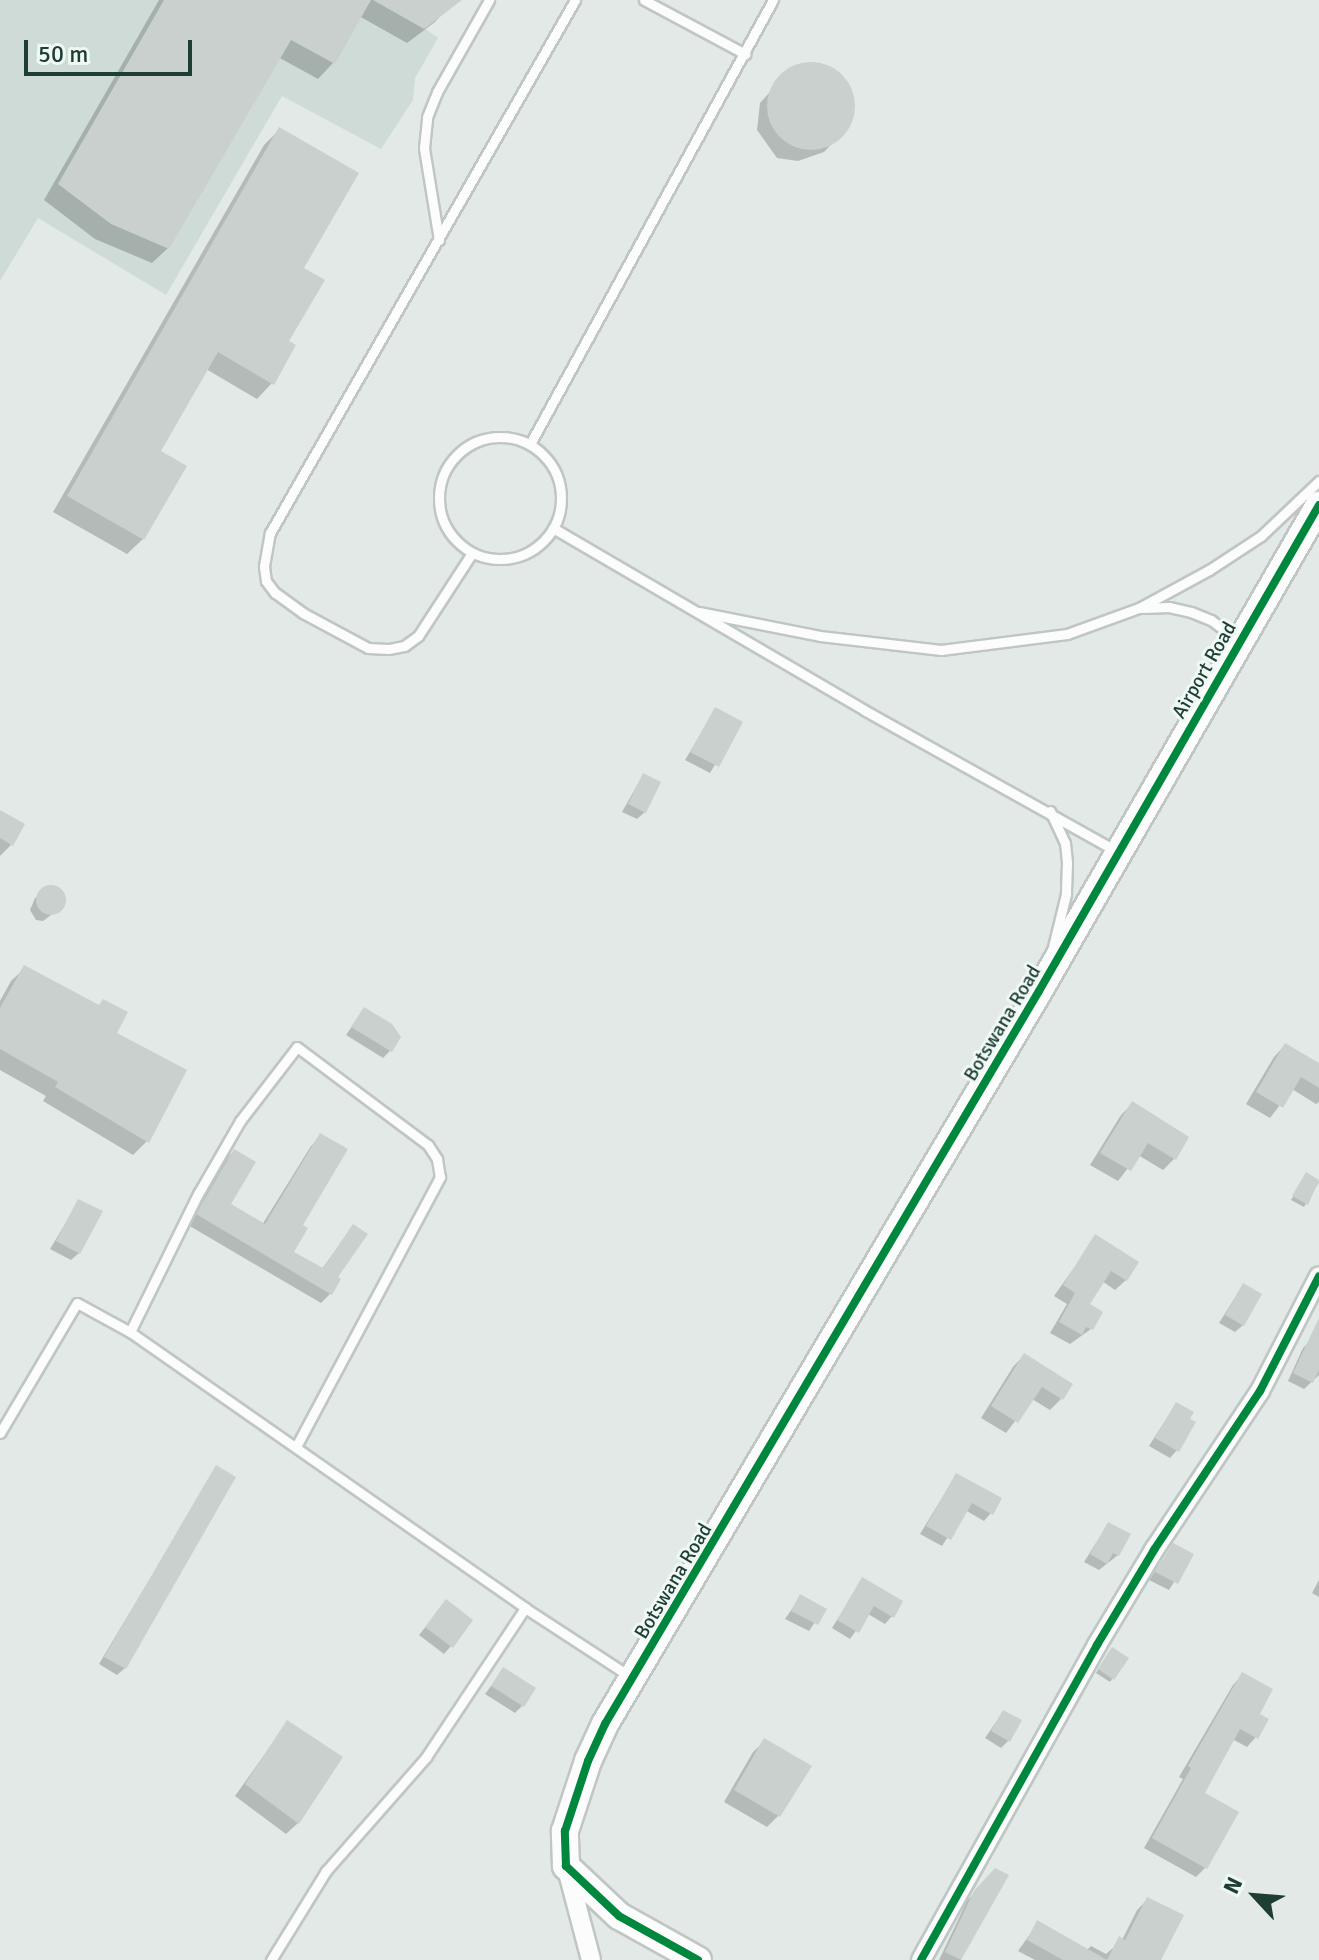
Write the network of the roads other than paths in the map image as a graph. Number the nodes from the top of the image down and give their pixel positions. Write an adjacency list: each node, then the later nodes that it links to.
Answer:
1 (489, 0): 6 (lane)
2 (575, 0): 6 (lane)
3 (644, 0): 5 (lane)
4 (773, 0): 5 (lane)
5 (745, 54): 7 (lane)
6 (439, 240): 11 (lane)
7 (530, 444): 10 (lane); 11 (lane)
8 (1319, 481): 12 (lane)
9 (1319, 505): 14 (street, Airport Road)
10 (553, 528): 11 (lane); 13 (lane)
11 (472, 553)
12 (1139, 608): 13 (lane); 14 (lane)
13 (699, 612): 15 (lane)
14 (1238, 640): 16 (street, Airport Road)
15 (1050, 811): 16 (lane); 17 (lane)
16 (1119, 853): 17 (street, Botswana Road)
17 (1039, 991): 23 (street, Botswana Road)
18 (1319, 1276): 28 (street)
19 (130, 1332): 20 (lane); 21 (lane); 21 (lane)
20 (0, 1433)
21 (296, 1447): 22 (lane)
22 (525, 1608): 23 (lane); 25 (lane)
23 (633, 1679): 24 (street, Botswana Road)
24 (566, 1866): 26 (street); 27 (street)
25 (271, 1960)
26 (591, 1960)
27 (698, 1960)
28 (921, 1960)

